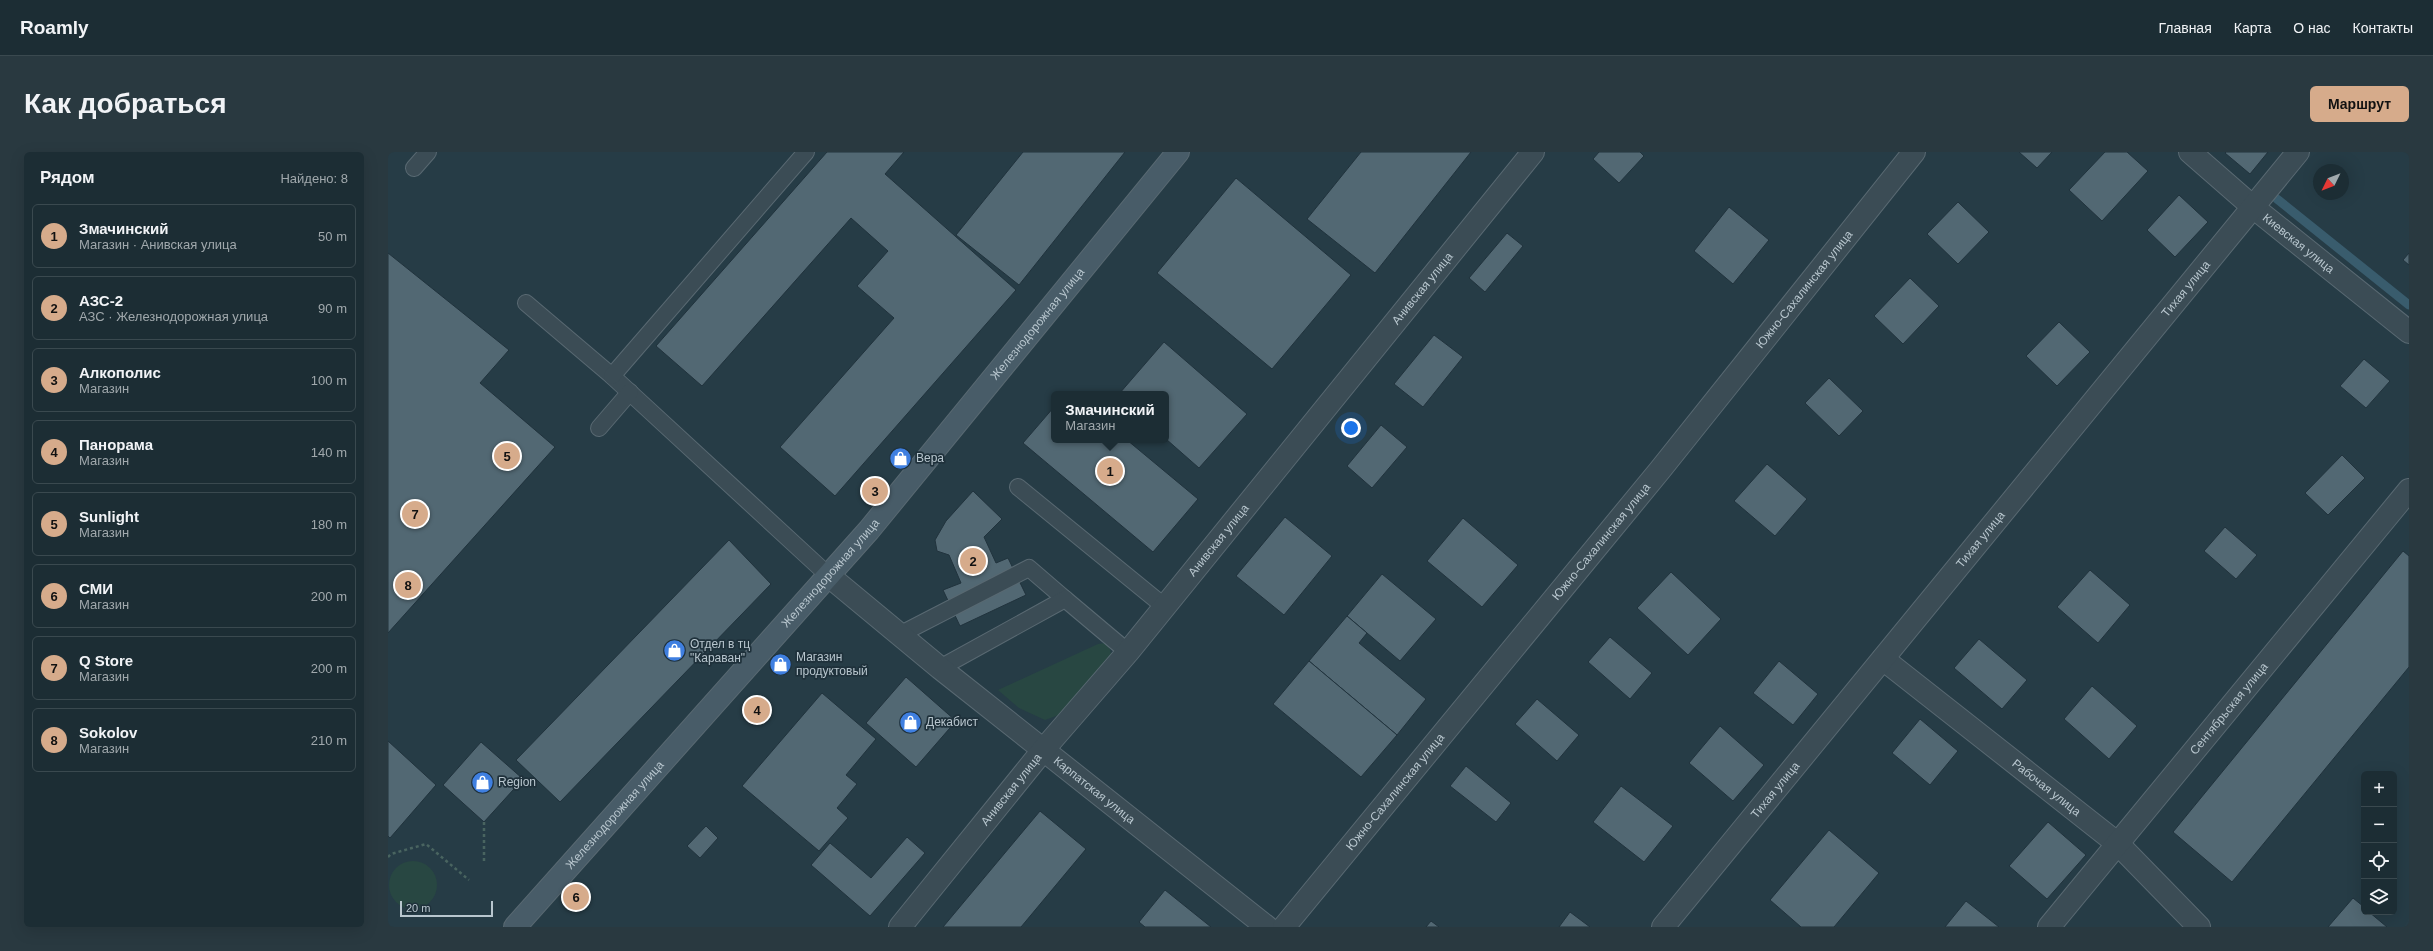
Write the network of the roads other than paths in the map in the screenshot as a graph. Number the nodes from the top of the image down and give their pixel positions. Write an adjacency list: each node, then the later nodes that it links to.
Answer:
1 (428, 152): 8 (lane)
2 (806, 152): 12 (lane)
3 (1178, 152): 17 (main road, Железнодорожная улица)
4 (1533, 152): 19 (street, Анивская улица)
5 (1914, 152): 29 (street, Южно-Сахалинская улица)
6 (2190, 152): 9 (street, Киевская улица)
7 (2298, 152): 9 (street, Тихая улица)
8 (414, 168)
9 (2253, 208): 11 (street, Киевская улица); 22 (street, Тихая улица)
10 (526, 303): 12 (lane)
11 (2409, 332)
12 (612, 376): 13 (lane)
13 (630, 392): 14 (lane); 17 (lane)
14 (599, 428)
15 (1018, 487): 19 (lane)
16 (2409, 490): 25 (street, Сентябрьская улица)
17 (829, 576): 20 (street, Карпатская улица); 26 (main road, Железнодорожная улица)
18 (1065, 599): 20 (lane); 21 (lane); 23 (lane)
19 (1164, 607): 21 (street, Анивская улица)
20 (899, 635): 23 (street, Карпатская улица)
21 (1128, 652): 24 (street, Анивская улица)
22 (1883, 659): 25 (street, Рабочая улица); 30 (street, Тихая улица)
23 (940, 668): 24 (street, Карпатская улица)
24 (1044, 749): 27 (street, Анивская улица); 28 (street, Карпатская улица)
25 (2118, 844): 31 (street, Сентябрьская улица); 32 (street, Рабочая улица)
26 (515, 927)
27 (900, 927)
28 (1267, 927)
29 (1284, 927)
30 (1663, 927)
31 (2049, 927)
32 (2199, 927)

